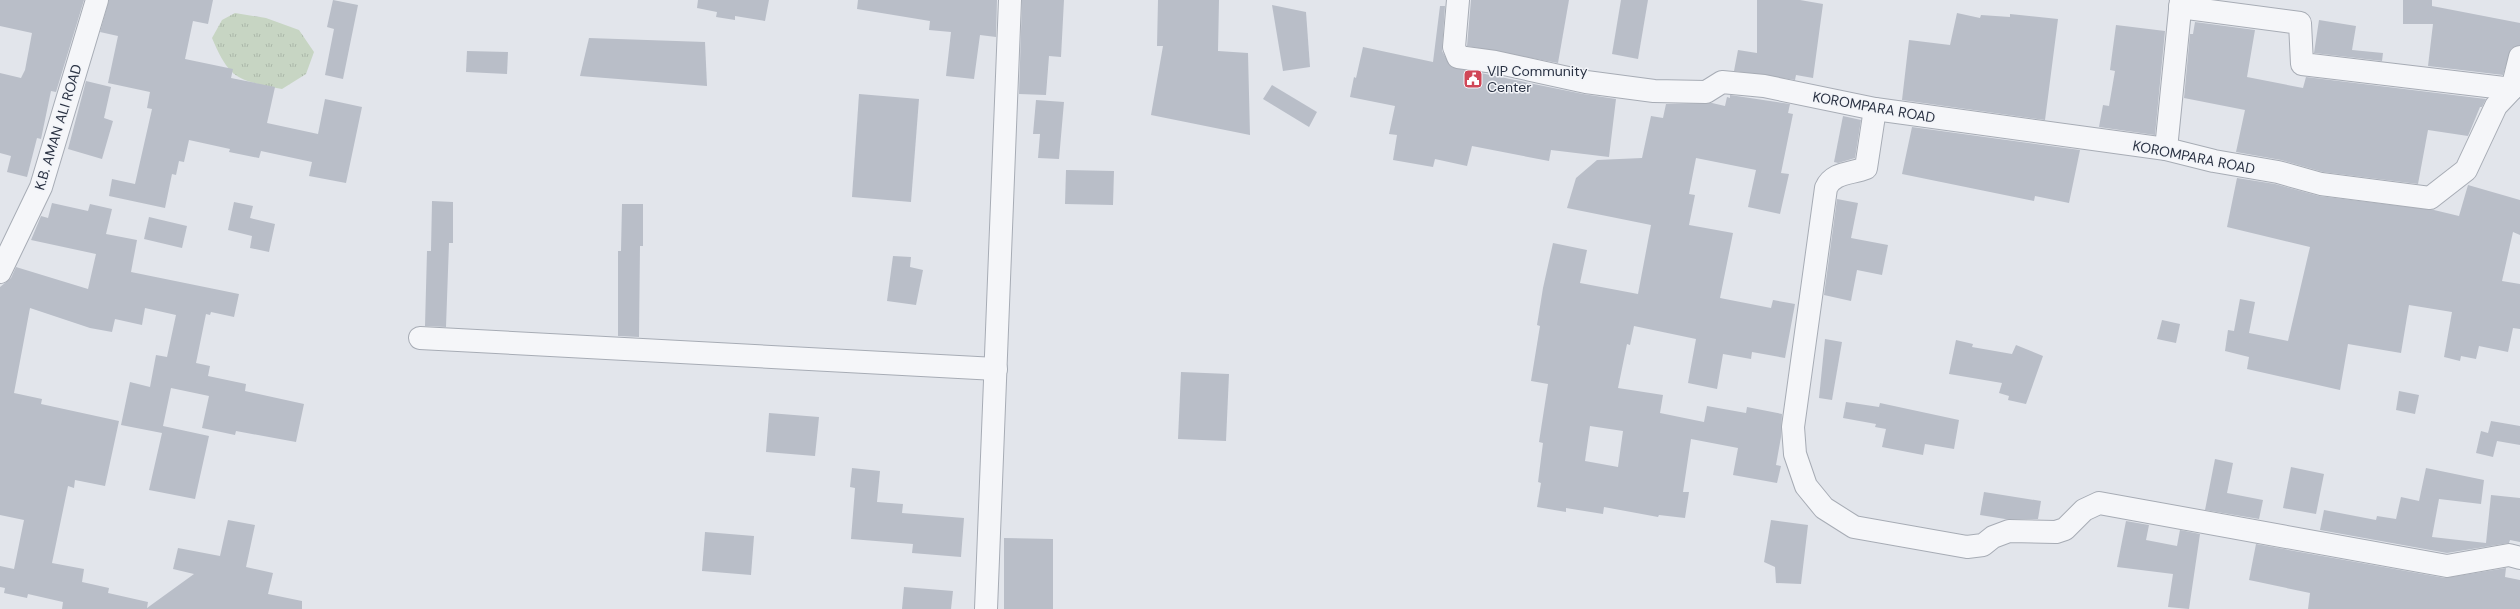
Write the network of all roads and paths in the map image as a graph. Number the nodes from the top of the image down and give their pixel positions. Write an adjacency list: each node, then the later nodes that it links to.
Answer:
1 (97, 0): 9 (street, K.B. AMAN ALI ROAD)
2 (1010, 0): 11 (street)
3 (1458, 0): 7 (street, KOROMPARA ROAD)
4 (2180, 4): 6 (street); 8 (street)
5 (2520, 58): 6 (street, KOROMPARA ROAD)
6 (2512, 89): 8 (street, KOROMPARA ROAD)
7 (1875, 109): 8 (street, KOROMPARA ROAD); 12 (street)
8 (2166, 149)
9 (0, 272)
10 (420, 338): 11 (street)
11 (996, 370): 13 (street)
12 (2520, 558)
13 (986, 609)

